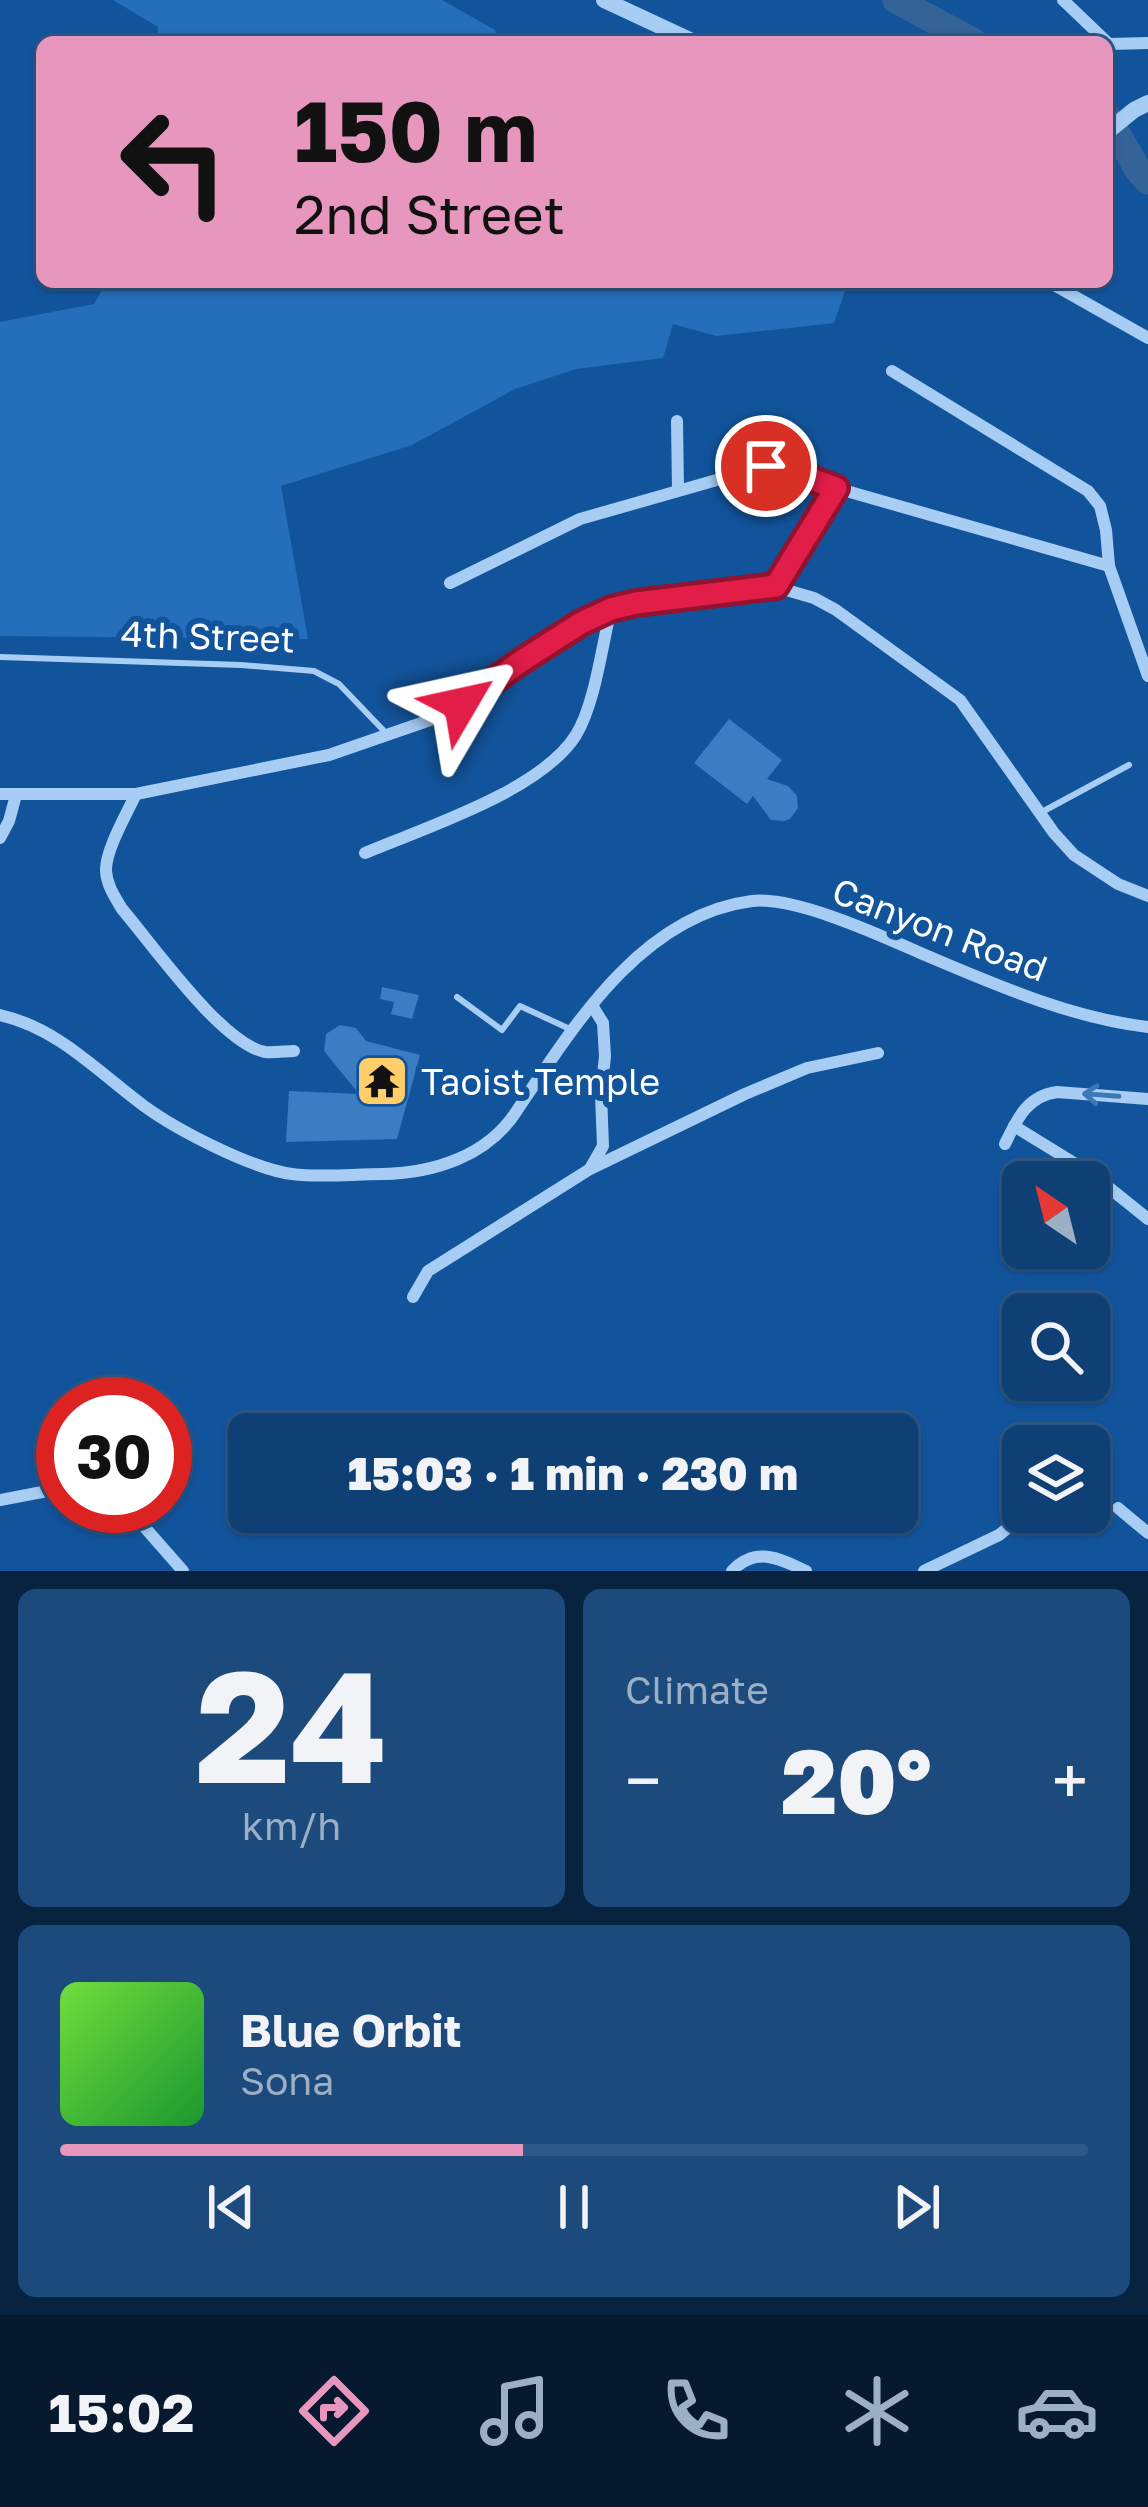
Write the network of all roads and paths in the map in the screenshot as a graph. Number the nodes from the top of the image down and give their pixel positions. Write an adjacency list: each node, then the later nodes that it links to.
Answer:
1 (604, 0): 3 (street)
2 (1063, 0): 4 (street)
3 (681, 36)
4 (1101, 36)
5 (1148, 43): 6 (street)
6 (1113, 44)
7 (1141, 107): 8 (street)
8 (1113, 128)
9 (1065, 288): 10 (street)
10 (1148, 338)
11 (892, 371): 15 (street)
12 (677, 421): 14 (street)
13 (836, 488): 14 (street); 15 (street); 17 (street)
14 (678, 490): 16 (street)
15 (1109, 566): 20 (street)
16 (450, 583)
17 (776, 586): 18 (street); 26 (street)
18 (611, 609): 21 (street); 28 (street)
19 (0, 657): 21 (lane, 4th Street)
20 (1148, 676)
21 (388, 735): 24 (street)
22 (1129, 765): 26 (lane)
23 (0, 794): 25 (street)
24 (136, 794): 25 (street); 35 (street)
25 (16, 795): 27 (street)
26 (1040, 814): 29 (street)
27 (0, 838)
28 (364, 853)
29 (1148, 896)
30 (457, 997): 34 (lane)
31 (592, 1007): 33 (street, Canyon Road); 34 (street, Canyon Road); 40 (street)
32 (0, 1015): 34 (street, Canyon Road)
33 (1148, 1027)
34 (572, 1030)
35 (295, 1051)
36 (878, 1053): 40 (street)
37 (1148, 1099): 38 (street, one-way to 38)
38 (1014, 1126): 39 (street); 41 (street)
39 (1005, 1144)
40 (590, 1169): 42 (street)
41 (1147, 1215)
42 (413, 1297)
43 (36, 1493): 44 (street)
44 (1, 1500)
45 (1118, 1508): 48 (street)
46 (1002, 1532): 52 (street)
47 (150, 1533): 49 (street)
48 (1148, 1533)
49 (183, 1571)
50 (732, 1571): 51 (street)
51 (806, 1571)
52 (924, 1571)

